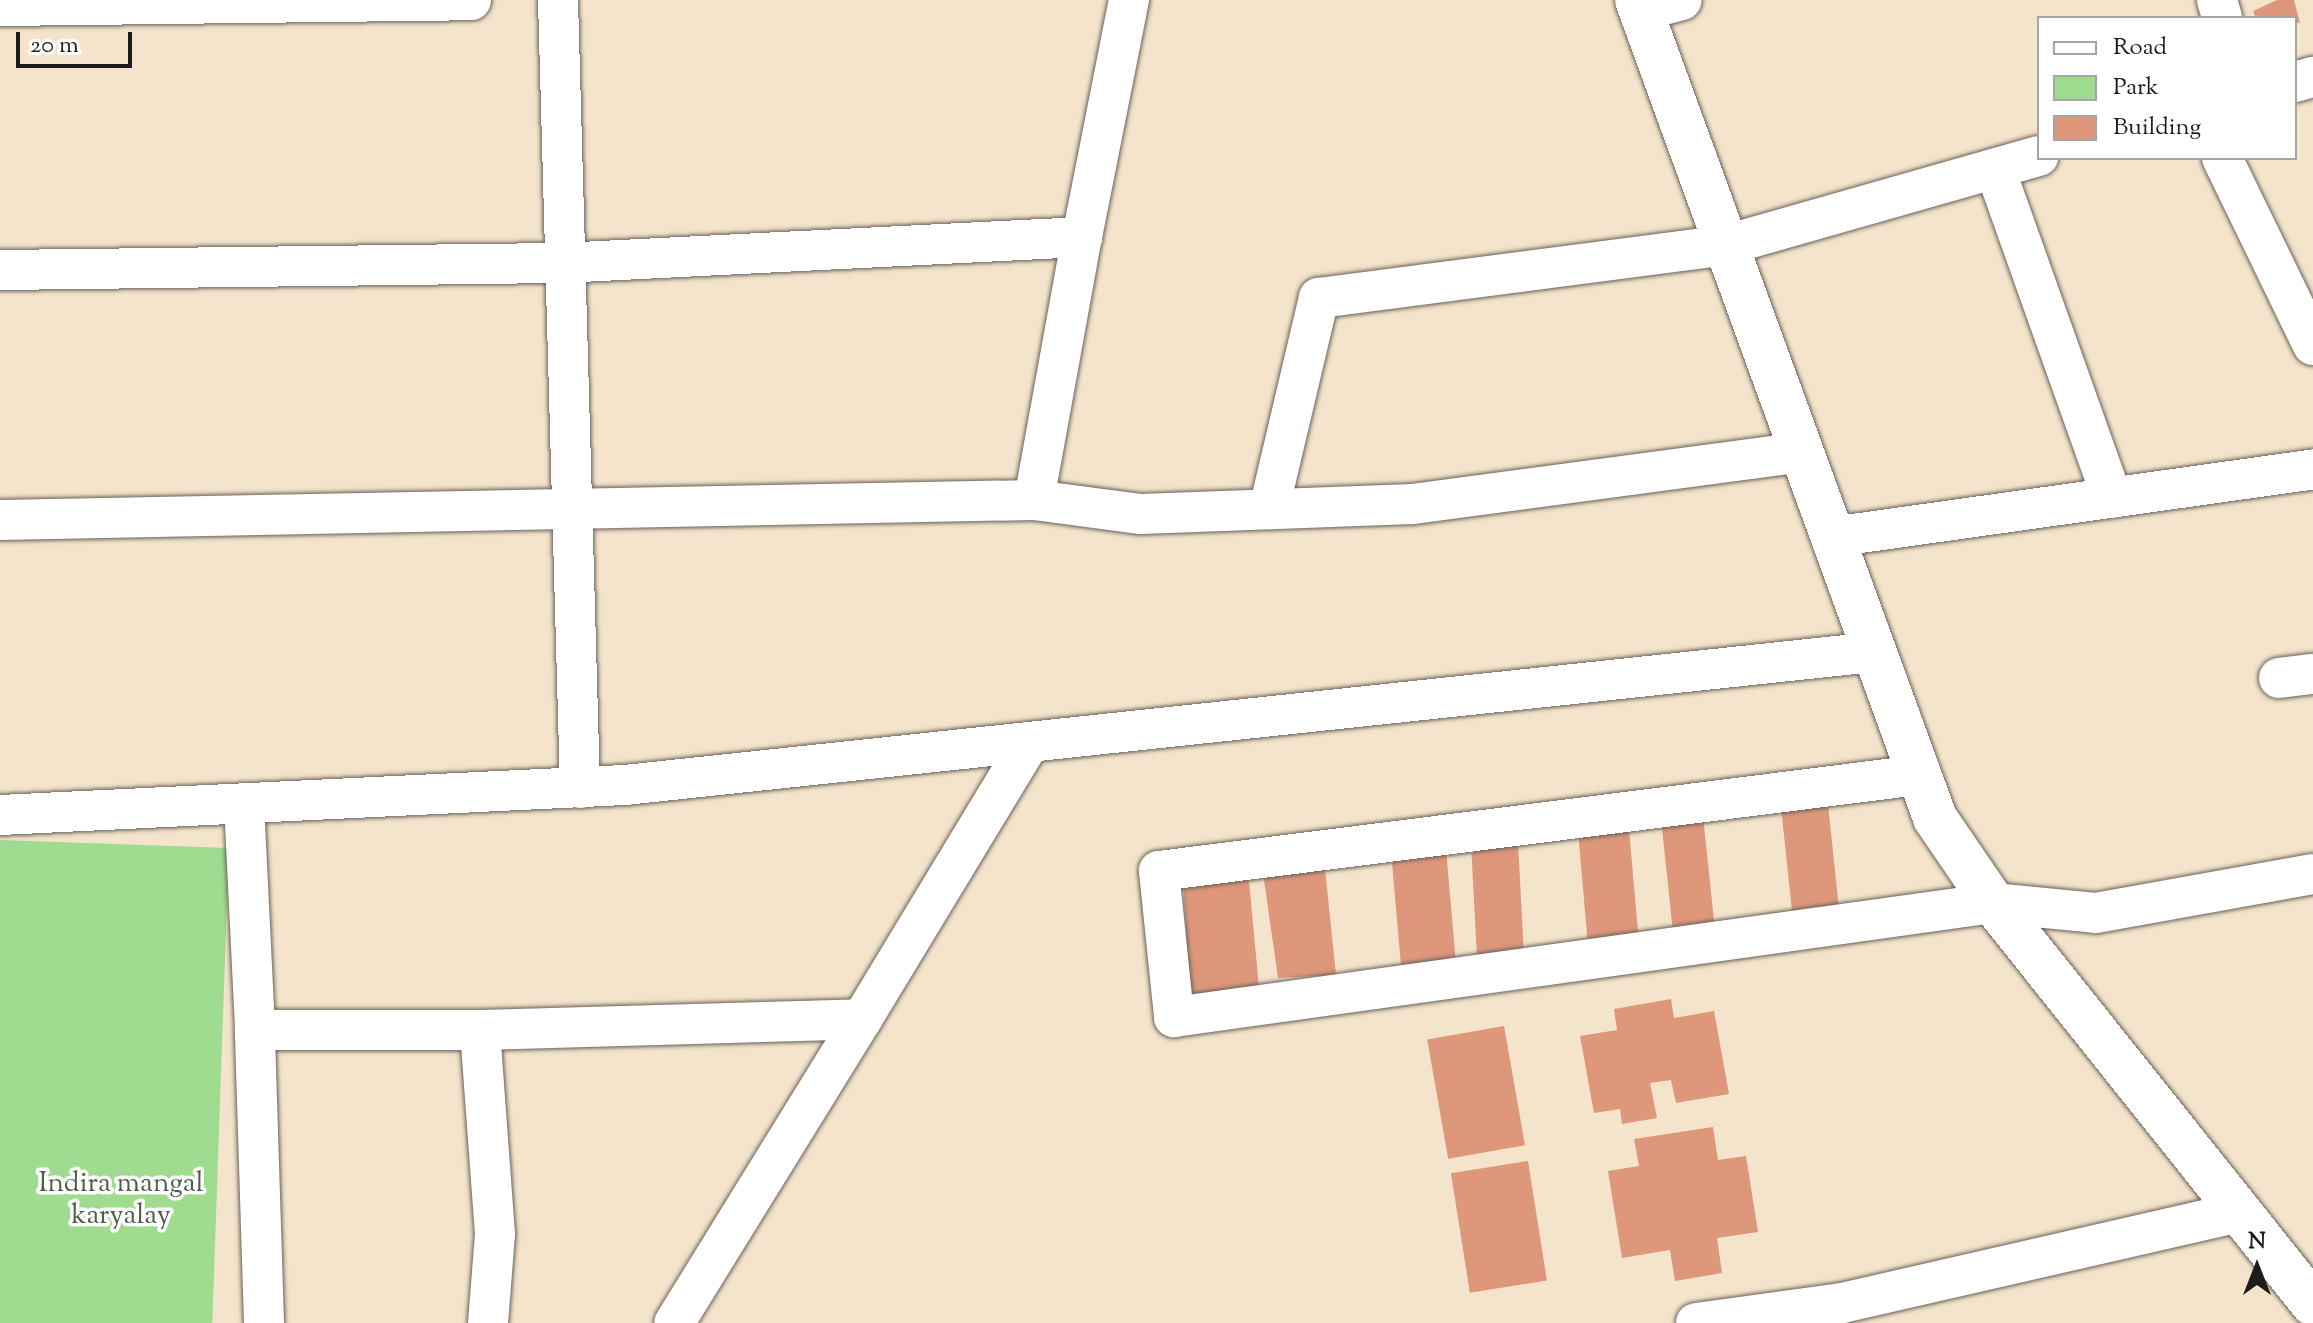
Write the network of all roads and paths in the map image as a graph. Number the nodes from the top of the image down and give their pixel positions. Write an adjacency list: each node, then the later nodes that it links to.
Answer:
1 (471, 0): 5 (street)
2 (558, 0): 11 (street)
3 (1129, 0): 9 (street)
4 (1653, 4): 10 (street)
5 (0, 6)
6 (2037, 157): 8 (street)
7 (2223, 160): 13 (street)
8 (1995, 169): 10 (street); 16 (street)
9 (1082, 237): 11 (street); 17 (street)
10 (1726, 245): 14 (street); 18 (street)
11 (560, 263): 12 (street); 19 (street)
12 (0, 270)
13 (2313, 345)
14 (1801, 452): 18 (street); 21 (street)
15 (2313, 469): 16 (street)
16 (2112, 498): 21 (street)
17 (1034, 500): 18 (street); 19 (street)
18 (1269, 509)
19 (570, 512): 20 (street); 25 (street)
20 (0, 520)
21 (1832, 537): 22 (street)
22 (1874, 652): 23 (street); 24 (street)
23 (1028, 745): 25 (street); 30 (street)
24 (1918, 775): 29 (street); 29 (street)
25 (580, 788): 26 (street)
26 (244, 803): 27 (street); 31 (street)
27 (0, 815)
28 (2313, 874): 29 (street)
29 (1993, 903): 33 (street)
30 (862, 1019): 32 (street); 37 (street)
31 (255, 1030): 32 (street); 35 (street)
32 (480, 1030): 36 (street)
33 (2240, 1212): 34 (street); 38 (street)
34 (2313, 1304)
35 (264, 1323)
36 (488, 1323)
37 (674, 1323)
38 (1696, 1323)

